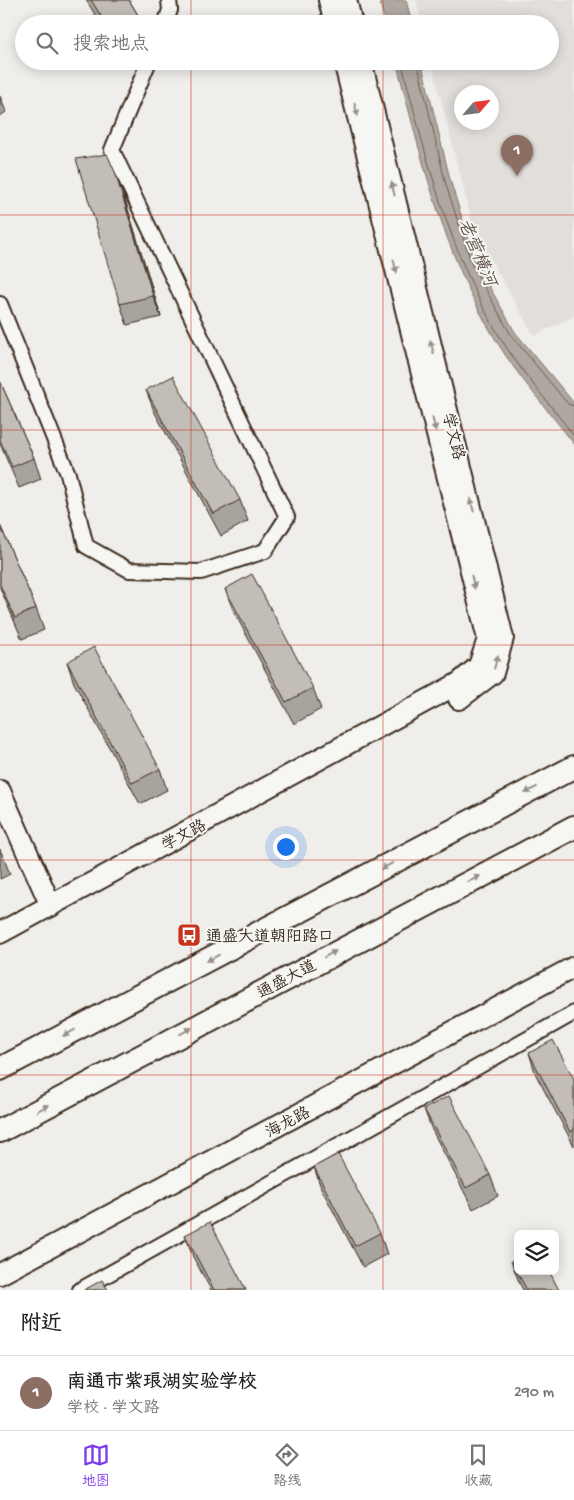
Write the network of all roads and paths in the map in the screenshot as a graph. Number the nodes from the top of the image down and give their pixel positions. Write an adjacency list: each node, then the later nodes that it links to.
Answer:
1 (169, 0): 4 (street)
2 (329, 0): 5 (street)
3 (346, 0): 6 (street)
4 (168, 15)
5 (333, 15)
6 (350, 15)
7 (145, 70): 10 (street)
8 (346, 70): 11 (street, 学文路, one-way to 11)
9 (363, 70): 11 (street, 学文路, one-way to 9)
10 (0, 304)
11 (366, 735): 15 (street, 学文路)
12 (574, 767): 19 (main road, one-way to 19)
13 (0, 791): 15 (street)
14 (574, 827): 20 (main road, 通盛大道, one-way to 14)
15 (52, 906): 16 (street, 学文路)
16 (0, 933)
17 (574, 967): 21 (street, 海龙路)
18 (574, 1013): 22 (street)
19 (0, 1069)
20 (0, 1130)
21 (0, 1274)
22 (80, 1290)

